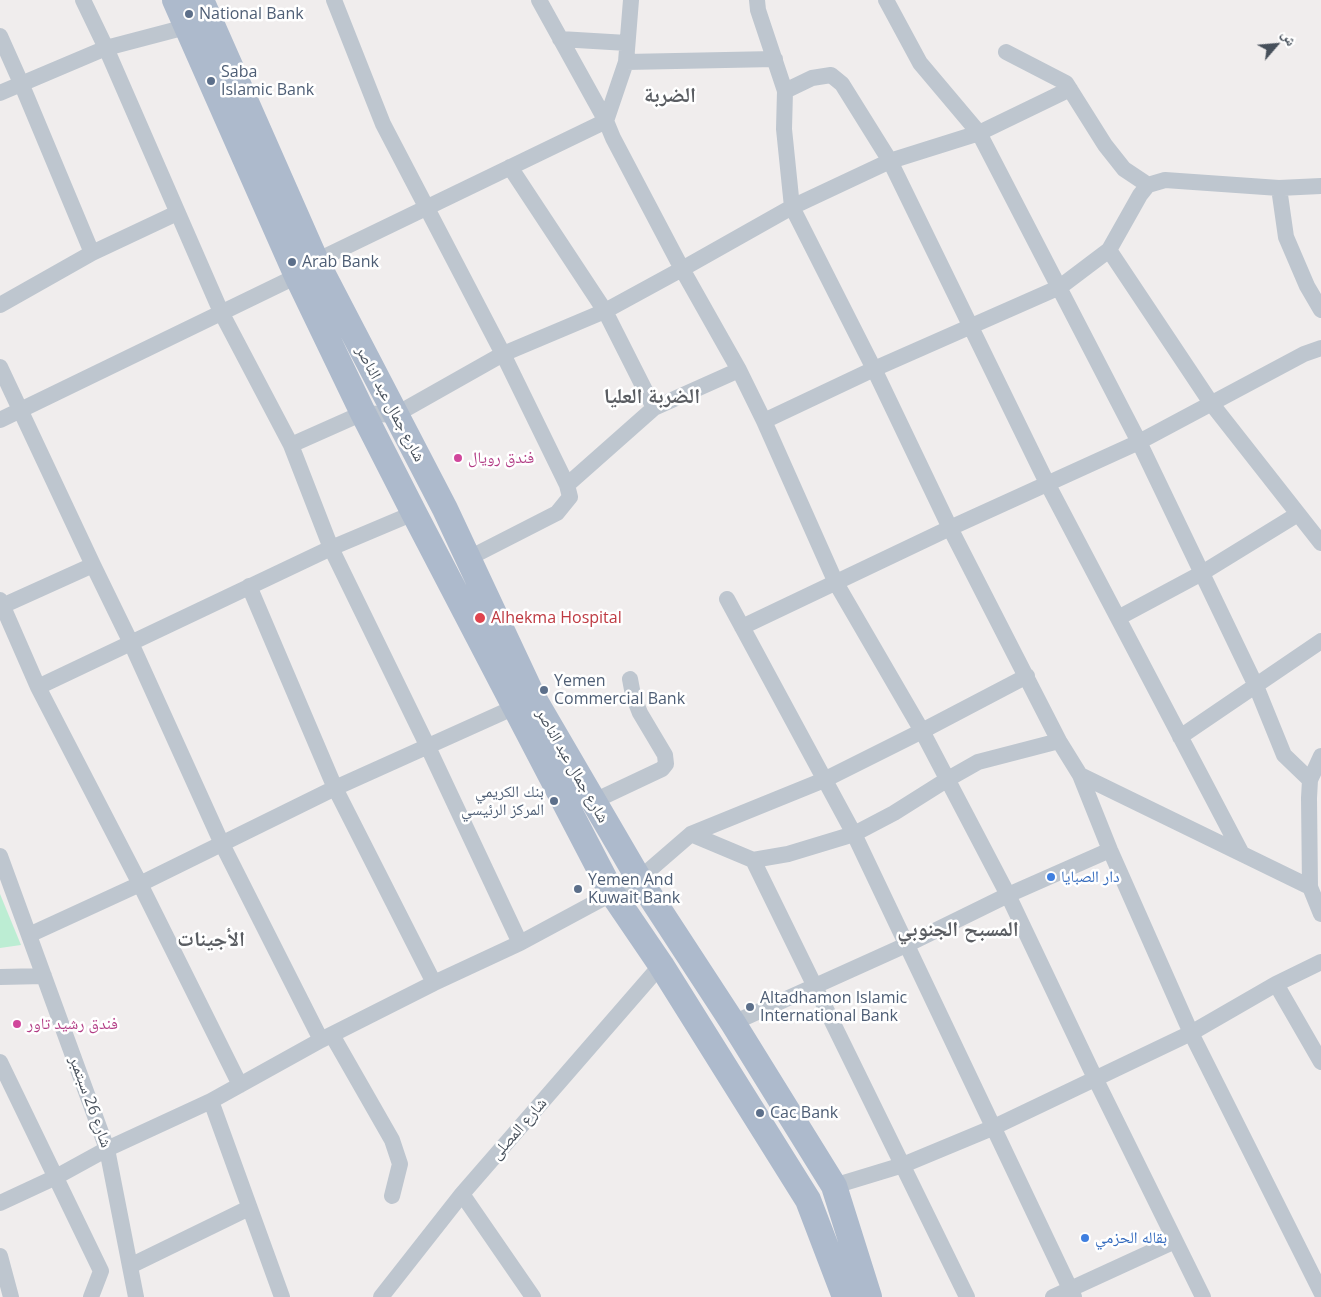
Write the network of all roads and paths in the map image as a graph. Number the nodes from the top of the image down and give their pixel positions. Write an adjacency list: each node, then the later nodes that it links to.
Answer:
1 (83, 0): 13 (street)
2 (174, 0): 9 (main road, شارع جمال عبد الناصر)
3 (201, 0): 33 (main road, شارع جمال عبد الناصر)
4 (334, 0): 29 (street)
5 (539, 0): 11 (street)
6 (631, 0): 12 (street)
7 (757, 0): 15 (street)
8 (886, 0): 22 (street)
9 (186, 27): 13 (street); 33 (main road, شارع جمال عبد الناصر)
10 (0, 36): 17 (street)
11 (560, 39): 12 (street); 21 (street)
12 (627, 43): 16 (street)
13 (106, 48): 17 (street); 30 (street)
14 (1006, 52): 18 (street)
15 (774, 59): 16 (street); 19 (street)
16 (626, 62): 21 (street)
17 (22, 83): 20 (street); 32 (street)
18 (1070, 89): 22 (street); 25 (street)
19 (785, 91): 23 (street); 28 (street)
20 (0, 93)
21 (606, 121): 24 (street); 34 (street)
22 (979, 133): 23 (street); 35 (street)
23 (890, 161): 28 (street); 40 (street)
24 (510, 167): 29 (street); 38 (street)
25 (1148, 185): 27 (street); 31 (street)
26 (1321, 186): 27 (street)
27 (1279, 188): 37 (street)
28 (792, 207): 34 (street); 44 (street)
29 (426, 208): 33 (street); 42 (street)
30 (176, 213): 32 (street); 39 (street)
31 (1109, 250): 35 (street); 46 (street)
32 (92, 253): 36 (street)
33 (307, 269): 39 (street); 49 (main road, شارع جمال عبد الناصر); 50 (main road, شارع جمال عبد الناصر)
34 (682, 269): 38 (street); 45 (street)
35 (1060, 287): 40 (street); 53 (street)
36 (0, 305)
37 (1321, 310)
38 (605, 311): 42 (street); 47 (street)
39 (220, 312): 48 (street); 54 (street)
40 (970, 327): 44 (street); 55 (street)
41 (1321, 348): 46 (street)
42 (502, 354): 50 (street); 56 (street)
43 (0, 367): 48 (street)
44 (874, 368): 52 (street); 59 (street)
45 (739, 370): 47 (street); 52 (street)
46 (1211, 403): 53 (street); 58 (street)
47 (654, 408): 56 (street)
48 (20, 410): 51 (street); 63 (street)
49 (363, 413): 50 (street); 54 (street); 57 (main road, شارع جمال عبد الناصر)
50 (395, 415): 62 (main road, شارع جمال عبد الناصر)
51 (0, 420)
52 (764, 421): 65 (street)
53 (1139, 442): 55 (street); 64 (street)
54 (291, 445): 61 (street)
55 (1047, 483): 59 (street); 69 (street)
56 (567, 485): 62 (street)
57 (414, 513): 61 (street); 77 (main road, شارع جمال عبد الناصر)
58 (1298, 514): 60 (street); 64 (street)
59 (950, 528): 65 (street); 73 (street)
60 (1321, 543)
61 (331, 548): 66 (street); 81 (street)
62 (467, 558): 88 (main road, شارع جمال عبد الناصر)
63 (93, 565): 68 (street); 72 (street)
64 (1202, 573): 69 (street); 75 (street)
65 (836, 583): 70 (street); 78 (street)
66 (249, 586): 72 (street); 87 (street)
67 (727, 599): 70 (street)
68 (1, 604): 76 (street)
69 (1118, 618): 79 (street)
70 (742, 627): 85 (street)
71 (1321, 641): 75 (street)
72 (131, 643): 76 (street); 91 (street)
73 (1027, 676): 78 (street); 80 (street)
74 (630, 679): 88 (street)
75 (1256, 686): 79 (street); 86 (street)
76 (38, 687): 97 (street)
77 (515, 707): 81 (street); 99 (main road, شارع جمال عبد الناصر)
78 (922, 731): 84 (street); 85 (street)
79 (1180, 737): 93 (street)
80 (1059, 741): 83 (street); 84 (street)
81 (428, 747): 87 (street); 103 (street)
82 (1321, 756): 86 (street)
83 (1080, 775): 92 (street); 93 (street)
84 (948, 779): 90 (street); 100 (street)
85 (824, 780): 89 (street); 90 (street)
86 (1310, 780): 98 (street)
87 (335, 788): 91 (street); 109 (street)
88 (592, 802): 96 (main road, شارع جمال عبد الناصر)
89 (690, 834): 95 (street); 96 (street)
90 (854, 834): 95 (street); 104 (street)
91 (222, 844): 97 (street); 114 (street)
92 (1110, 850): 100 (street); 113 (street)
93 (1242, 854): 98 (street)
94 (0, 856): 102 (street, شارع 26 سبتمبر)
95 (753, 860): 111 (street)
96 (639, 879): 99 (street); 112 (main road, شارع جمال عبد الناصر)
97 (140, 884): 102 (street); 119 (street)
98 (1310, 887): 101 (street)
99 (612, 893): 103 (street); 106 (main road, شارع جمال عبد الناصر)
100 (1008, 895): 104 (street); 117 (street)
101 (1321, 914)
102 (29, 935): 107 (street, شارع 26 سبتمبر)
103 (520, 943): 109 (street)
104 (906, 945): 111 (street); 121 (street)
105 (1321, 962): 110 (street)
106 (661, 965): 126 (street, شارع المصلى); 141 (main road, شارع جمال عبد الناصر)
107 (44, 976): 108 (street); 122 (street, شارع 26 سبتمبر)
108 (0, 977)
109 (434, 984): 114 (street)
110 (1276, 984): 113 (street); 116 (street)
111 (816, 986): 112 (street); 123 (street)
112 (733, 1023): 125 (main road, شارع جمال عبد الناصر)
113 (1191, 1033): 117 (street); 133 (street)
114 (327, 1038): 119 (street); 127 (street)
115 (0, 1062): 118 (street)
116 (1321, 1062)
117 (1095, 1078): 121 (street); 130 (street)
118 (4, 1080): 124 (street)
119 (240, 1086): 120 (street)
120 (211, 1101): 122 (street); 129 (street)
121 (992, 1128): 123 (street); 135 (street)
122 (108, 1149): 124 (street); 132 (street, شارع 26 سبتمبر)
123 (903, 1165): 125 (street); 143 (street)
124 (56, 1178): 128 (street); 137 (street)
125 (834, 1186): 142 (main road, شارع جمال عبد الناصر)
126 (462, 1194): 134 (street, شارع المصلى); 140 (street)
127 (392, 1196)
128 (1, 1201)
129 (249, 1208): 132 (street); 139 (street)
130 (1175, 1241): 135 (street); 145 (street)
131 (0, 1256): 136 (street)
132 (130, 1266): 138 (street, شارع 26 سبتمبر)
133 (1321, 1292)
134 (391, 1293)
135 (1072, 1293): 144 (street)
136 (11, 1297)
137 (91, 1297)
138 (136, 1297)
139 (282, 1297)
140 (533, 1297)
141 (845, 1297)
142 (869, 1297)
143 (967, 1297)
144 (1053, 1297)
145 (1204, 1297)

